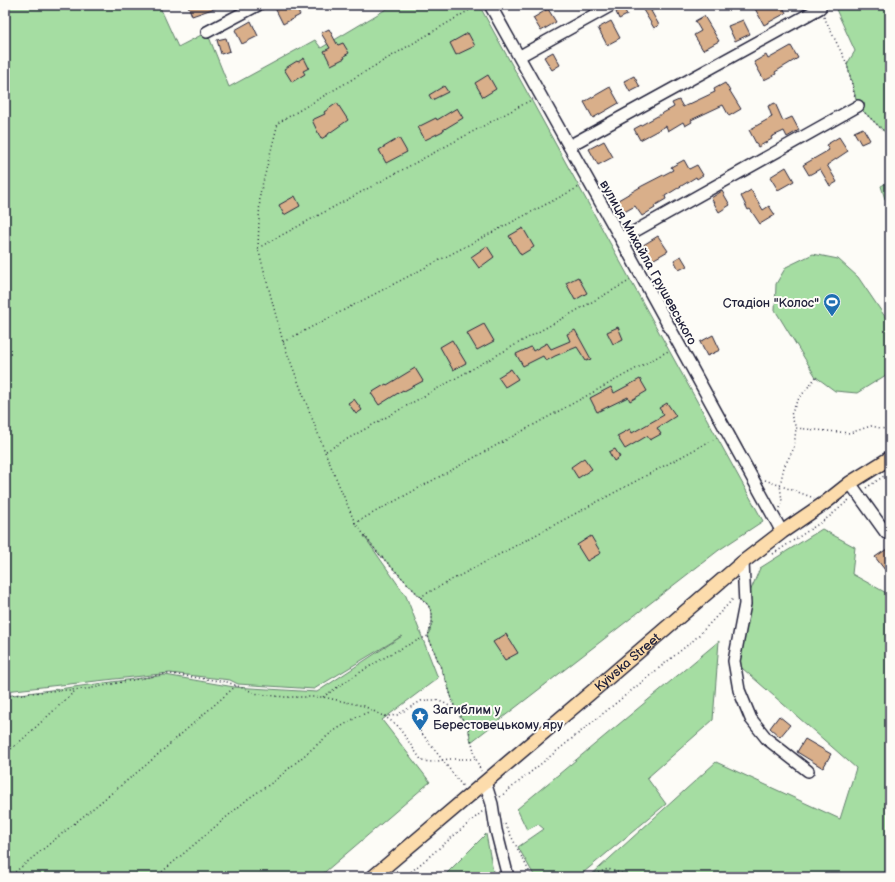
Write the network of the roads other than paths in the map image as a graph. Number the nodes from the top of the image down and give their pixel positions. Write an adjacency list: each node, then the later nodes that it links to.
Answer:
1 (258, 5): 5 (street)
2 (490, 5): 6 (street, вулиця Михайла Грушевського)
3 (612, 5): 6 (street)
4 (820, 8): 8 (street)
5 (206, 32)
6 (520, 56): 8 (street, вулиця Михайла Грушевського)
7 (858, 106): 9 (street)
8 (569, 146): 9 (street, вулиця Михайла Грушевського)
9 (621, 239): 12 (street, вулиця Михайла Грушевського)
10 (890, 458): 11 (main road, Kyivska Street)
11 (854, 488): 12 (main road, Kyivska Street); 13 (street)
12 (782, 532): 14 (main road, Kyivska Street)
13 (886, 533)
14 (743, 562): 15 (street); 16 (main road, Kyivska Street)
15 (808, 771)
16 (485, 782): 17 (main road, Kyivska Street); 18 (street)
17 (373, 877)
18 (508, 877)

